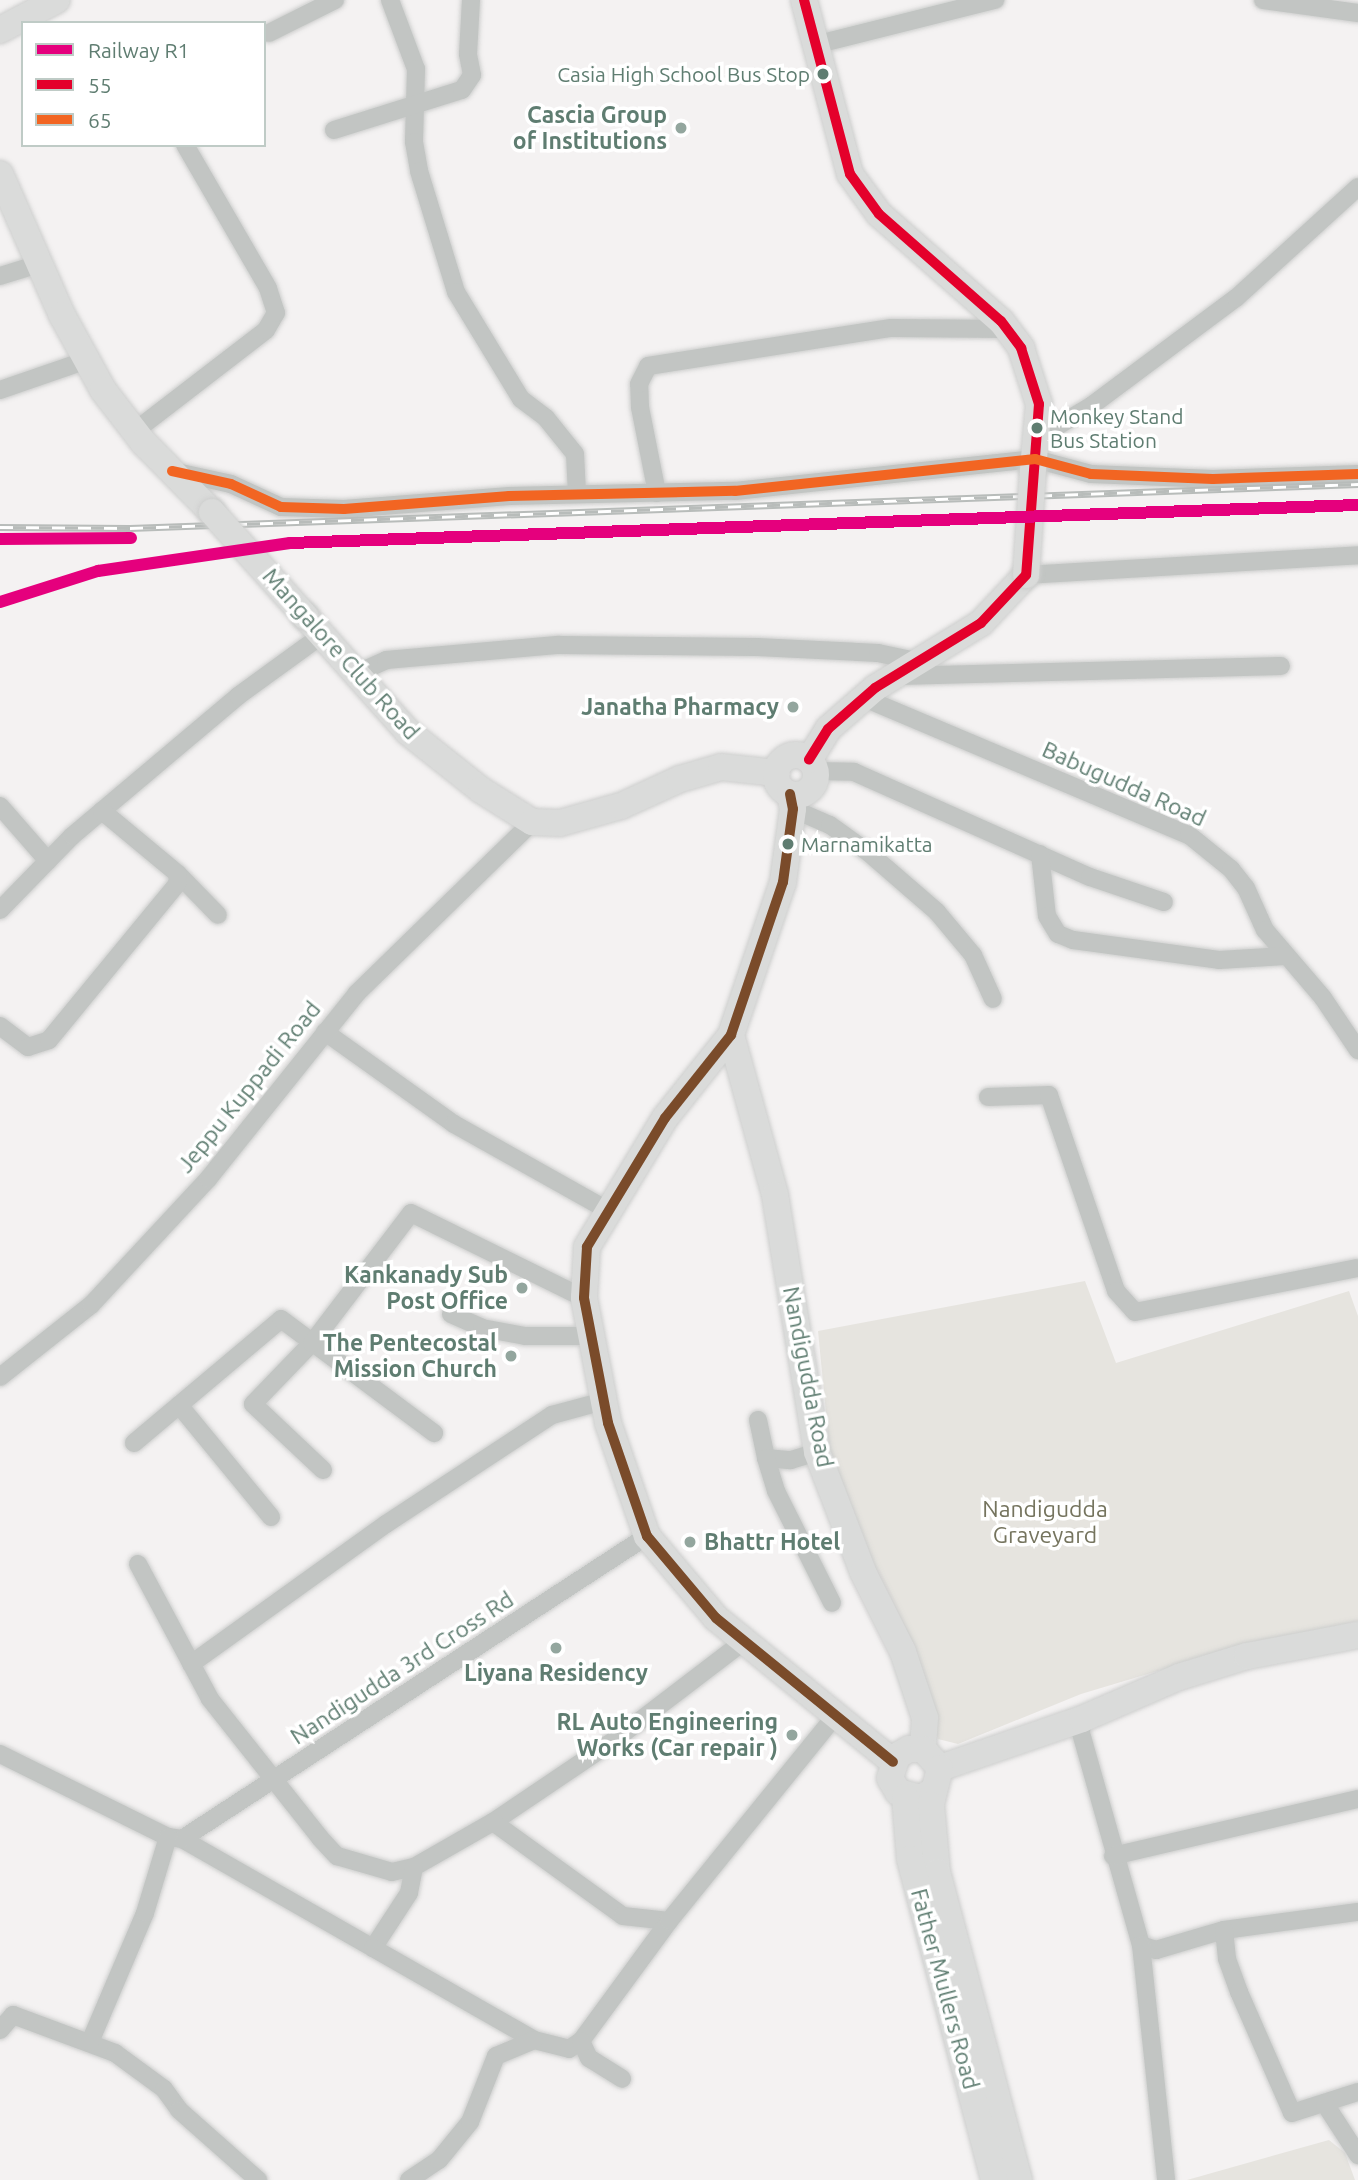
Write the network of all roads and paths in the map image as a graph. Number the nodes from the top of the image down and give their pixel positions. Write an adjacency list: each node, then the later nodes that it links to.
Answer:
1 (335, 0): 12 (street)
2 (390, 0): 14 (street)
3 (471, 0): 14 (street)
4 (803, 0): 13 (main road)
5 (995, 0): 13 (street)
6 (1263, 0): 8 (street)
7 (46, 11): 10 (main road)
8 (1358, 13)
9 (21, 21): 11 (main road)
10 (22, 21)
11 (0, 30)
12 (269, 33)
13 (814, 45): 21 (main road)
14 (415, 103): 15 (street); 29 (street)
15 (334, 130)
16 (186, 147): 24 (street)
17 (0, 174): 19 (main road, Mangalore Club Road)
18 (1358, 187): 25 (street)
19 (40, 264): 20 (street); 22 (main road, Mangalore Club Road)
20 (0, 276)
21 (1007, 329): 25 (main road); 28 (street)
22 (87, 360): 23 (street); 24 (main road, Mangalore Club Road)
23 (0, 390)
24 (135, 431): 26 (main road, Mangalore Club Road)
25 (1035, 455): 27 (street); 28 (street); 31 (main road, bridge)
26 (172, 471): 29 (street); 32 (main road, Mangalore Club Road, bridge)
27 (1358, 474)
28 (657, 493): 29 (street)
29 (577, 494)
30 (1358, 555): 31 (street)
31 (1027, 575): 33 (main road)
32 (313, 625): 35 (main road, Mangalore Club Road); 41 (street)
33 (916, 661): 35 (street); 36 (main road)
34 (1281, 666): 36 (street)
35 (355, 674): 42 (main road, Mangalore Club Road)
36 (894, 676): 37 (main road)
37 (864, 698): 38 (main road); 49 (street, Babugudda Road)
38 (812, 766): 39 (main road); 43 (street)
39 (787, 792): 42 (main road); 50 (street); 53 (main road)
40 (0, 806): 44 (street)
41 (102, 811): 44 (street); 45 (street)
42 (532, 822): 52 (street, Jeppu Kuppadi Road)
43 (1040, 854): 46 (street); 49 (street)
44 (48, 861): 47 (street)
45 (178, 874): 48 (street); 51 (street)
46 (1164, 902)
47 (0, 910)
48 (218, 915)
49 (1285, 956): 54 (street, Babugudda Road)
50 (993, 999)
51 (0, 1026)
52 (325, 1031): 56 (street); 63 (street, Jeppu Kuppadi Road)
53 (731, 1035): 56 (main road); 69 (main road, Nandigudda Road)
54 (1358, 1050)
55 (988, 1097): 58 (street)
56 (609, 1211): 59 (main road)
57 (1358, 1259): 58 (street)
58 (1358, 1269)
59 (584, 1298): 61 (main road); 62 (street)
60 (452, 1314): 61 (street)
61 (592, 1336): 64 (main road)
62 (312, 1343): 65 (street); 67 (street); 71 (street)
63 (0, 1377)
64 (604, 1401): 73 (main road); 78 (street)
65 (179, 1405): 68 (street); 72 (street)
66 (758, 1420): 70 (street)
67 (434, 1433)
68 (134, 1443)
69 (817, 1452): 70 (street); 83 (main road, Nandigudda Road)
70 (766, 1458): 75 (street)
71 (323, 1470)
72 (271, 1517)
73 (647, 1536): 77 (main road); 84 (street, Nandigudda 3rd Cross Rd)
74 (138, 1564): 78 (street)
75 (832, 1603)
76 (1358, 1635): 80 (main road)
77 (744, 1642): 79 (main road); 87 (street)
78 (191, 1664): 84 (street)
79 (835, 1716): 82 (main road); 92 (street)
80 (1082, 1719): 83 (main road); 89 (street)
81 (0, 1755): 88 (street)
82 (893, 1762): 83 (main road); 85 (main road)
83 (933, 1769): 85 (main road); 107 (main road, Nandigudda Road)
84 (275, 1780): 88 (street, Nandigudda 3rd Cross Rd); 90 (street)
85 (905, 1797): 106 (main road, Father Mullers Road)
86 (1358, 1800): 89 (street)
87 (493, 1822): 90 (street); 92 (street)
88 (175, 1838): 95 (street); 99 (street)
89 (1113, 1856): 94 (street)
90 (414, 1867): 95 (street)
91 (1358, 1912): 93 (street)
92 (669, 1921): 98 (street)
93 (1224, 1930): 94 (street); 102 (street)
94 (1141, 1945): 108 (street)
95 (373, 1948): 97 (street)
96 (0, 2030): 99 (street)
97 (534, 2040): 98 (street); 105 (street)
98 (582, 2041): 100 (street)
99 (90, 2042): 104 (street)
100 (622, 2079)
101 (1358, 2092): 102 (street)
102 (1325, 2104): 103 (street)
103 (1358, 2155)
104 (258, 2180)
105 (409, 2180)
106 (994, 2180)
107 (1019, 2180)
108 (1166, 2180)

